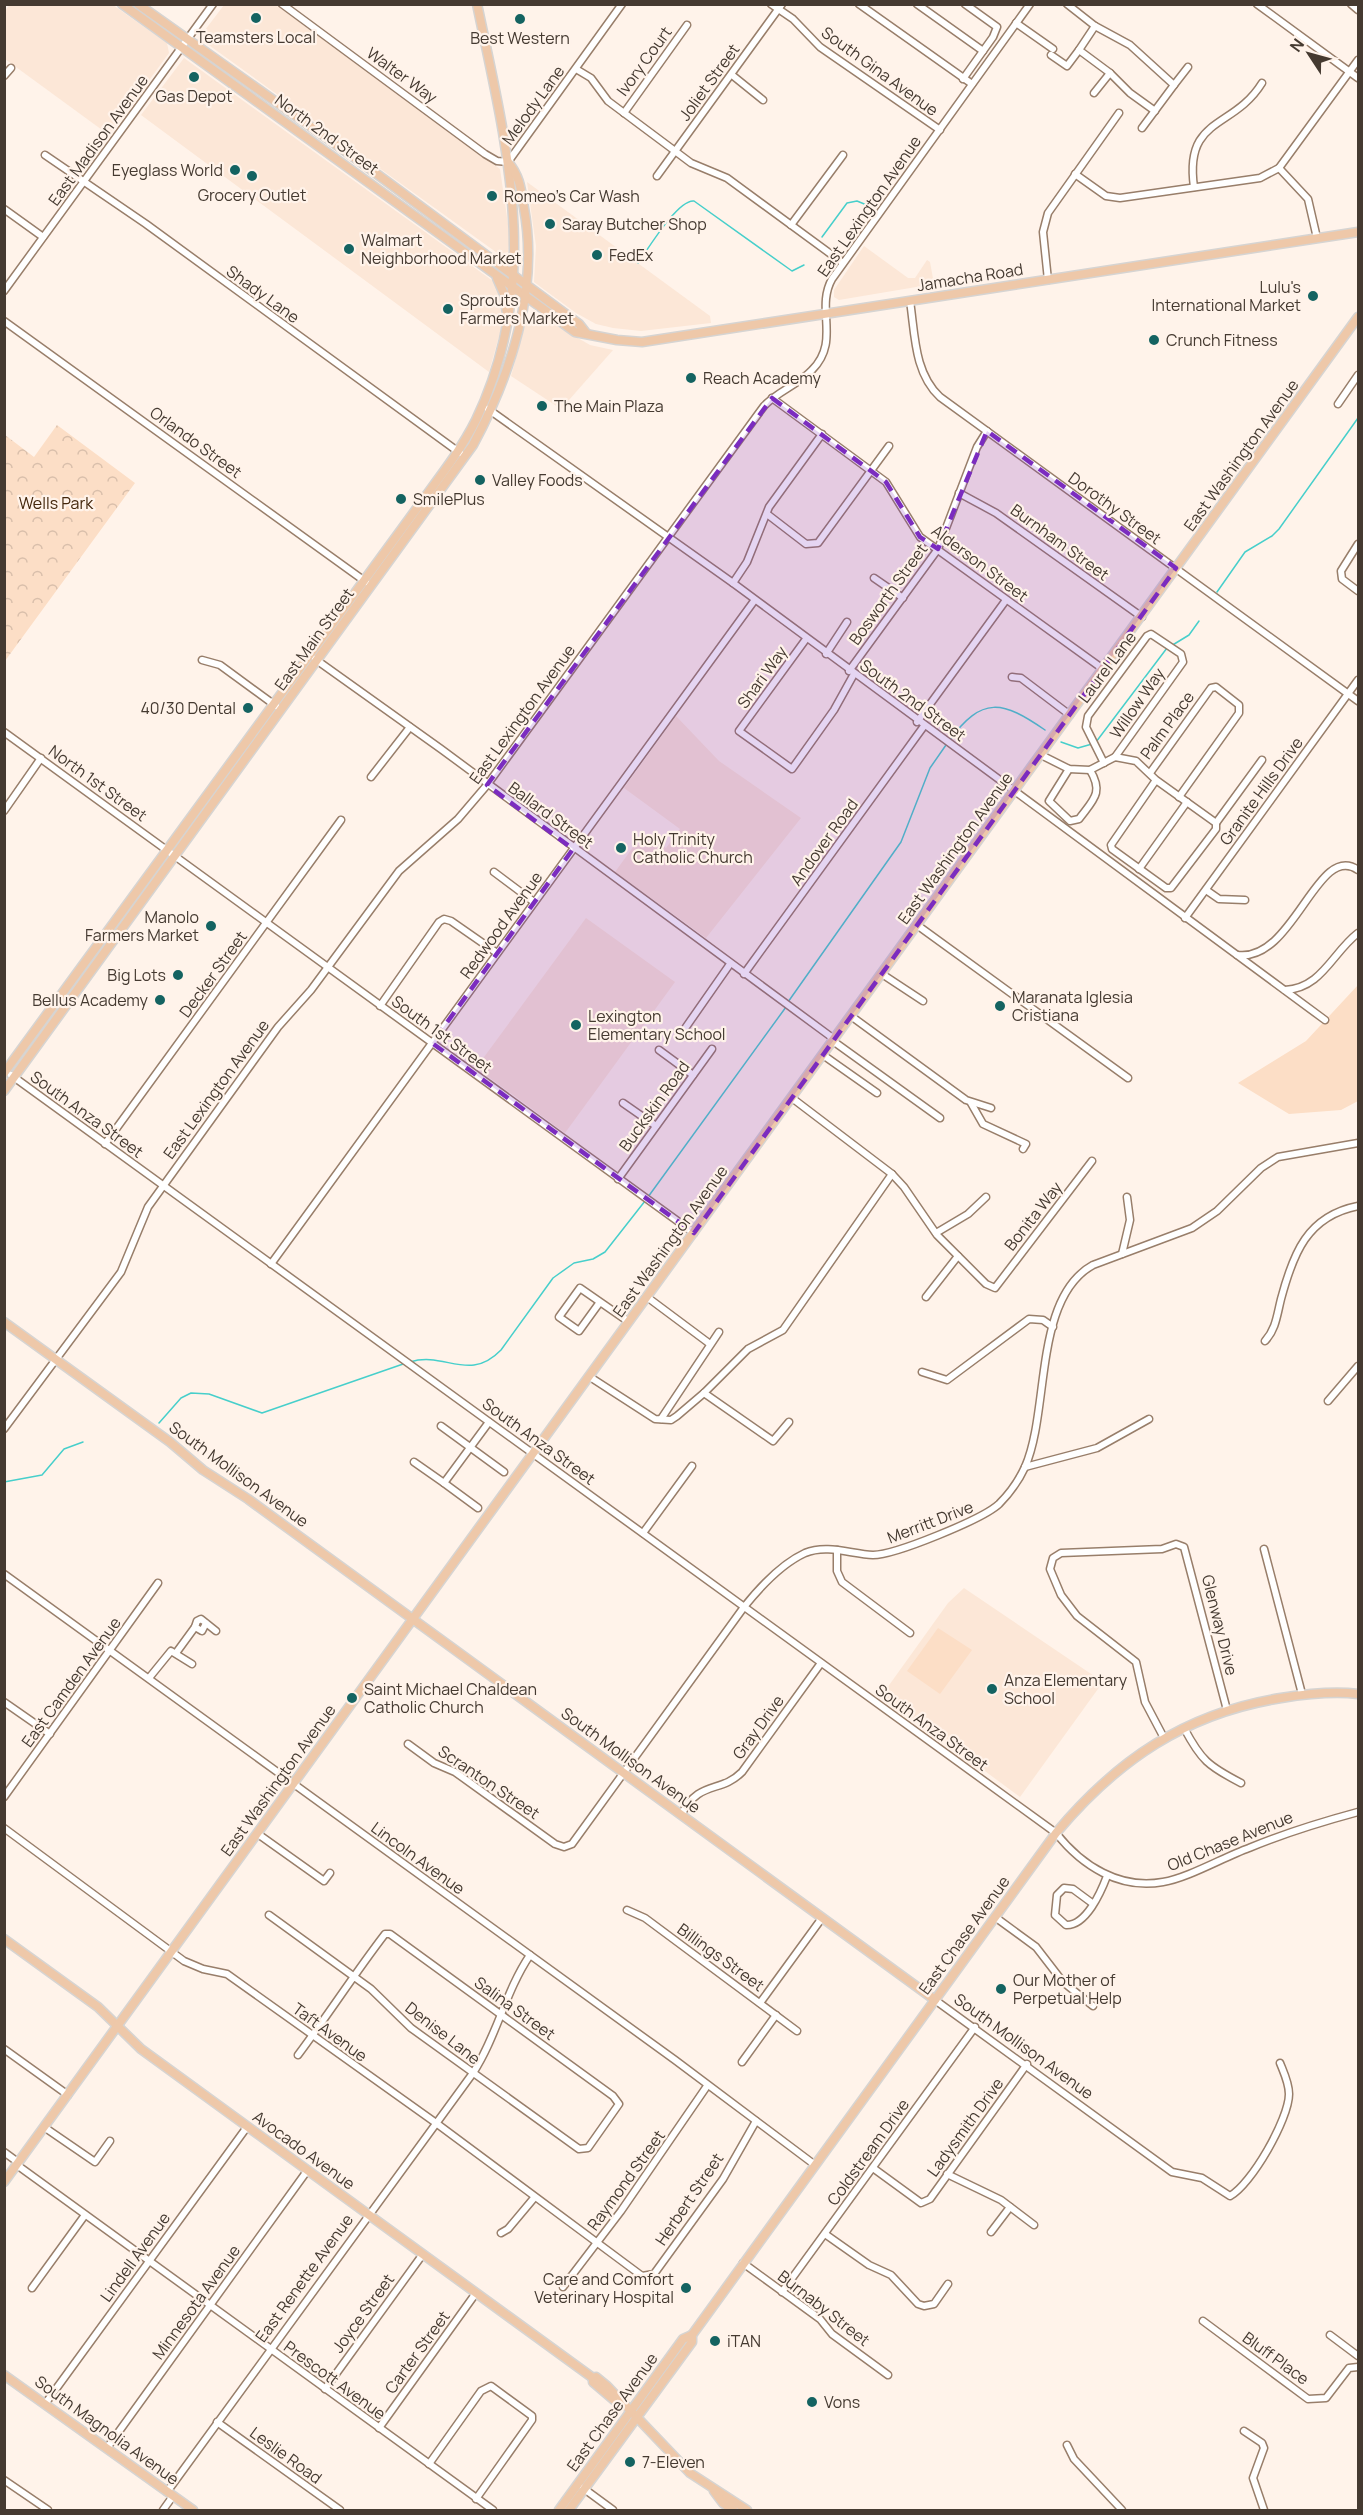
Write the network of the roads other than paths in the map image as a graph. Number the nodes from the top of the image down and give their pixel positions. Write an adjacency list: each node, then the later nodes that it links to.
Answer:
1 (122, 4): 21 (main road, North 2nd Street)
2 (138, 4): 20 (main road, North 2nd Street)
3 (213, 4): 20 (street, East Madison Avenue)
4 (282, 4): 51 (street, Walter Way)
5 (477, 4): 51 (main road, East Main Street)
6 (622, 4): 27 (street, Melody Lane)
7 (771, 4): 15 (street, South Gina Avenue)
8 (859, 4): 33 (street)
9 (917, 4): 23 (street)
10 (964, 4): 23 (street)
11 (1067, 4): 19 (street)
12 (1257, 4): 28 (street)
13 (1351, 4): 16 (street)
14 (1026, 6): 17 (street, East Lexington Avenue)
15 (780, 7): 30 (street, Joliet Street); 45 (street, South Gina Avenue)
16 (1359, 10)
17 (1016, 23): 22 (street); 34 (street, East Lexington Avenue)
18 (687, 26): 42 (street, Ivory Court)
19 (1095, 26): 22 (street); 36 (street)
20 (188, 39): 21 (street, East Madison Avenue); 40 (main road, North 2nd Street)
21 (182, 48): 39 (main road, North 2nd Street); 56 (street, East Madison Avenue)
22 (1079, 50): 29 (street)
23 (983, 51): 33 (street)
24 (1359, 60): 28 (street)
25 (1188, 67): 36 (street)
26 (11, 68): 31 (street)
27 (576, 69): 42 (street); 51 (street, Melody Lane)
28 (1350, 72): 32 (street); 52 (street)
29 (1110, 73): 37 (street); 41 (street)
30 (732, 75): 38 (street); 46 (street, Joliet Street)
31 (4, 76)
32 (1359, 78)
33 (963, 79): 34 (street)
34 (972, 84): 45 (street, East Lexington Avenue)
35 (1262, 84): 58 (street)
36 (1174, 86): 41 (street)
37 (1094, 93)
38 (763, 100)
39 (257, 102): 40 (main road); 50 (main road, North 2nd Street)
40 (279, 104): 47 (main road, North 2nd Street)
41 (1155, 111): 44 (street)
42 (624, 113): 46 (street)
43 (1119, 113): 53 (street)
44 (1142, 128)
45 (940, 130): 68 (street, East Lexington Avenue)
46 (675, 151): 54 (street, Joliet Street); 62 (street)
47 (348, 154): 50 (main road); 57 (main road, North 2nd Street)
48 (45, 155): 56 (street, Shady Lane)
49 (843, 155): 62 (street)
50 (334, 156): 55 (main road, North 2nd Street)
51 (508, 162): 66 (main road, East Main Street); 72 (main road, East Main Street)
52 (1279, 168): 58 (street); 65 (street)
53 (1075, 174): 58 (street); 71 (street)
54 (657, 176)
55 (368, 182): 57 (main road); 59 (main road, North 2nd Street)
56 (84, 183): 64 (street, East Madison Avenue); 93 (street, Shady Lane)
57 (390, 185): 60 (main road, North 2nd Street)
58 (1194, 187)
59 (384, 194): 60 (main road); 69 (main road, North 2nd Street)
60 (406, 197): 67 (main road, North 2nd Street)
61 (4, 209): 64 (street)
62 (791, 225): 68 (street)
63 (1359, 232): 65 (main road, Jamacha Road)
64 (43, 237): 74 (street, East Madison Avenue)
65 (1317, 238): 71 (main road, Jamacha Road)
66 (516, 252): 67 (main road); 70 (main road, East Main Street)
67 (496, 263): 70 (main road, North 2nd Street)
68 (843, 263): 78 (street, East Lexington Avenue)
69 (495, 275): 73 (main road, North 2nd Street); 82 (main road)
70 (514, 276): 72 (main road, Jamacha Road); 73 (main road, East Main Street)
71 (1048, 280): 76 (main road, Jamacha Road)
72 (526, 285): 75 (main road, East Main Street); 84 (main road, Jamacha Road)
73 (513, 289): 75 (main road, Jamacha Road); 82 (main road, East Main Street)
74 (4, 291)
75 (525, 296): 77 (main road, Jamacha Road); 79 (main road, East Main Street)
76 (910, 301): 78 (main road, Jamacha Road); 90 (street, Dorothy Street)
77 (542, 308): 79 (main road); 84 (main road, Jamacha Road)
78 (827, 313): 84 (main road, Jamacha Road); 86 (street, East Lexington Avenue)
79 (521, 316): 89 (main road, East Main Street)
80 (1359, 317): 83 (main road, East Washington Avenue)
81 (4, 321): 104 (street, Orlando Street)
82 (507, 324): 88 (main road, East Main Street)
83 (1355, 330): 102 (main road, East Washington Avenue)
84 (586, 333)
85 (1359, 375): 87 (street)
86 (772, 398): 91 (street, Alderson Street); 99 (street, East Lexington Avenue)
87 (1338, 404)
88 (483, 405): 89 (street, South 2nd Street); 93 (main road, East Main Street)
89 (490, 411): 94 (main road, East Main Street); 99 (street, South 2nd Street)
90 (987, 431): 96 (street, Bosworth Street); 102 (street, Dorothy Street)
91 (822, 434): 95 (street, Alderson Street); 98 (street)
92 (889, 446): 95 (street)
93 (457, 451): 94 (street, Shady Lane); 97 (main road, East Main Street)
94 (465, 457): 97 (main road, East Main Street)
95 (871, 470): 98 (street); 101 (street, Alderson Street)
96 (959, 493): 101 (street, Bosworth Street); 111 (street, Burnham Street)
97 (427, 502): 104 (main road, East Main Street); 106 (main road, East Main Street)
98 (767, 514): 105 (street)
99 (669, 537): 105 (street, South 2nd Street); 142 (street, East Lexington Avenue)
100 (1359, 544): 107 (street)
101 (938, 549): 108 (street, Bosworth Street); 109 (street, Alderson Street)
102 (1176, 568): 111 (main road, East Washington Avenue); 122 (street, Dorothy Street)
103 (874, 578): 108 (street)
104 (364, 580): 106 (street, Orlando Street); 116 (main road, East Main Street)
105 (733, 583): 110 (street, South 2nd Street)
106 (372, 585): 116 (main road, East Main Street)
107 (1359, 591)
108 (903, 598): 119 (street, Bosworth Street)
109 (1006, 600): 118 (street, Alderson Street); 127 (street)
110 (754, 601): 113 (street, South 2nd Street); 149 (street, Redwood Avenue)
111 (1142, 617): 118 (main road, East Washington Avenue)
112 (846, 622): 115 (street)
113 (806, 639): 115 (street, South 2nd Street); 137 (street, Shari Way)
114 (1168, 644): 132 (street, Willow Way); 135 (street, Laurel Lane)
115 (826, 654): 119 (street, South 2nd Street)
116 (313, 658): 124 (main road, East Main Street); 125 (main road, East Main Street); 129 (street, Ballard Street)
117 (202, 660): 124 (street)
118 (1103, 669): 126 (main road, East Washington Avenue)
119 (852, 672): 127 (street, South 2nd Street); 137 (street, Bosworth Street)
120 (1012, 677): 126 (street)
121 (1359, 680): 122 (street, Granite Hills Drive)
122 (1348, 694): 123 (street, Dorothy Street); 155 (street, Granite Hills Drive)
123 (1359, 701)
124 (273, 704): 125 (street); 150 (main road, East Main Street)
125 (282, 710): 151 (main road, East Main Street)
126 (1070, 715): 131 (main road, East Washington Avenue)
127 (917, 722): 128 (street, South 2nd Street)
128 (924, 726): 143 (street, South 2nd Street); 168 (street, Andover Road)
129 (410, 727): 140 (street); 142 (street, Ballard Street)
130 (4, 732): 133 (street, North 1st Street)
131 (1041, 755): 136 (street); 143 (main road, East Washington Avenue)
132 (1115, 757): 135 (street); 139 (street)
133 (40, 758): 146 (street); 150 (street, North 1st Street)
134 (1262, 760): 148 (street)
135 (1104, 763): 138 (street)
136 (1069, 769): 138 (street); 138 (street)
137 (792, 770)
138 (1090, 770)
139 (1150, 773): 141 (street); 144 (street, Palm Place)
140 (371, 777)
141 (1156, 780): 144 (street); 152 (street)
142 (487, 785): 149 (street, Ballard Street); 167 (street, East Lexington Avenue)
143 (1015, 791): 158 (street, South 2nd Street); 160 (main road, East Washington Avenue)
144 (1179, 797): 145 (street)
145 (1187, 802): 148 (street); 152 (street)
146 (4, 811)
147 (341, 820): 159 (street, Decker Street)
148 (1216, 823): 152 (street)
149 (573, 849): 157 (street, Redwood Avenue); 166 (street, Ballard Street)
150 (167, 850): 151 (street, North 1st Street); 181 (main road, East Main Street)
151 (175, 856): 159 (street, South 1st Street); 183 (main road, East Main Street)
152 (1139, 869)
153 (1359, 870): 165 (street)
154 (495, 872): 157 (street)
155 (1206, 890): 156 (street); 158 (street, Granite Hills Drive)
156 (1245, 900)
157 (534, 902): 164 (street, Redwood Avenue)
158 (1185, 918): 165 (street, South 2nd Street)
159 (267, 922): 167 (street, South 1st Street); 194 (street, Decker Street)
160 (917, 926): 169 (main road, East Washington Avenue); 184 (street)
161 (1359, 933): 162 (street)
162 (1351, 939): 163 (street); 170 (street)
163 (1359, 942)
164 (497, 953): 172 (street); 177 (street, Redwood Avenue)
165 (1236, 955): 170 (street, South 2nd Street)
166 (730, 964): 168 (street, Ballard Street); 175 (street)
167 (328, 968): 172 (street, South 1st Street); 199 (street, East Lexington Avenue)
168 (744, 974): 176 (street, Ballard Street)
169 (882, 974): 171 (street); 173 (main road, East Washington Avenue)
170 (1284, 990): 174 (street, South 2nd Street)
171 (923, 1001)
172 (380, 1006): 177 (street, South 1st Street)
173 (851, 1016): 176 (main road, East Washington Avenue); 188 (street)
174 (1325, 1020)
175 (686, 1027)
176 (833, 1040): 180 (main road, East Washington Avenue); 191 (street, Ballard Street)
177 (432, 1043): 198 (street, South 1st Street); 207 (street, Redwood Avenue)
178 (712, 1049): 182 (street, Buckskin Road)
179 (659, 1050): 182 (street)
180 (823, 1055): 186 (street); 187 (main road, East Washington Avenue)
181 (5, 1072): 183 (street, South Anza Street)
182 (693, 1075): 192 (street, Buckskin Road)
183 (14, 1078): 185 (main road, East Main Street); 194 (street, South Anza Street)
184 (1128, 1078)
185 (4, 1091)
186 (877, 1093)
187 (792, 1098): 197 (street); 203 (main road, East Washington Avenue)
188 (969, 1101): 190 (street); 195 (street)
189 (623, 1103): 192 (street)
190 (991, 1108)
191 (940, 1118)
192 (656, 1126): 198 (street, Buckskin Road)
193 (1359, 1143): 205 (street, Merritt Drive)
194 (105, 1144): 199 (street, South Anza Street)
195 (1023, 1149)
196 (1092, 1161): 206 (street, Bonita Way)
197 (892, 1174): 204 (street); 221 (street)
198 (618, 1179): 203 (street, South 1st Street)
199 (163, 1185): 207 (street, South Anza Street); 217 (street, East Lexington Avenue)
200 (986, 1197): 204 (street)
201 (1127, 1197): 205 (street)
202 (1359, 1206): 215 (street)
203 (694, 1233): 208 (main road, East Washington Avenue)
204 (936, 1233): 206 (street)
205 (1122, 1254): 213 (street, Merritt Drive)
206 (958, 1256): 209 (street)
207 (271, 1264): 225 (street, South Anza Street)
208 (647, 1297): 212 (main road, East Washington Avenue); 216 (street)
209 (926, 1297)
210 (600, 1302): 210 (street); 212 (street)
211 (4, 1322): 217 (main road, South Mollison Avenue)
212 (629, 1322): 220 (main road, East Washington Avenue)
213 (1053, 1327): 219 (street); 233 (street, Merritt Drive)
214 (719, 1332): 216 (street)
215 (1265, 1341)
216 (710, 1344): 223 (street)
217 (57, 1359): 228 (street, East Lexington Avenue); 243 (main road, South Mollison Avenue)
218 (1359, 1366): 222 (street)
219 (922, 1372)
220 (590, 1377): 223 (street); 230 (main road, East Washington Avenue)
221 (704, 1393): 223 (street); 226 (street)
222 (1328, 1401)
223 (661, 1419)
224 (1149, 1419): 233 (street)
225 (489, 1422): 229 (street); 230 (street, South Anza Street)
226 (789, 1422)
227 (441, 1426): 229 (street)
228 (4, 1429)
229 (470, 1448): 234 (street); 235 (street)
230 (534, 1454): 237 (street, South Anza Street); 243 (main road, East Washington Avenue)
231 (414, 1462): 235 (street)
232 (692, 1466): 237 (street)
233 (1025, 1467): 239 (street, Merritt Drive)
234 (504, 1472)
235 (444, 1483): 236 (street)
236 (478, 1508)
237 (643, 1533): 242 (street, South Anza Street)
238 (1264, 1549): 251 (street)
239 (837, 1550): 242 (street, Merritt Drive); 245 (street)
240 (4, 1574): 246 (street, Lincoln Avenue)
241 (158, 1583): 246 (street, East Camden Avenue)
242 (744, 1607): 248 (street, South Anza Street); 259 (street, Merritt Drive)
243 (413, 1620): 259 (main road, South Mollison Avenue); 261 (main road, East Washington Avenue)
244 (216, 1630): 247 (street)
245 (910, 1633)
246 (110, 1650): 250 (street, Lincoln Avenue); 256 (street, East Camden Avenue)
247 (176, 1653): 249 (street); 250 (street)
248 (821, 1663): 264 (street, Gray Drive); 266 (street, South Anza Street)
249 (192, 1664)
250 (149, 1678): 261 (street, Lincoln Avenue)
251 (1302, 1694): 252 (main road, East Chase Avenue); 254 (main road, East Chase Avenue)
252 (1359, 1694)
253 (4, 1702): 256 (street)
254 (1227, 1710): 255 (main road, East Chase Avenue); 257 (street, Glenway Drive)
255 (1184, 1728): 257 (main road, East Chase Avenue); 260 (street)
256 (50, 1734): 262 (street, East Camden Avenue)
257 (1164, 1738): 266 (main road, East Chase Avenue)
258 (408, 1744): 268 (street, Scranton Street)
259 (624, 1774): 264 (main road, South Mollison Avenue); 268 (street, Merritt Drive)
260 (1240, 1783)
261 (294, 1784): 267 (main road, East Washington Avenue); 278 (street, Lincoln Avenue)
262 (4, 1797)
263 (1359, 1812): 270 (street, Old Chase Avenue)
264 (681, 1815): 275 (main road, South Mollison Avenue)
265 (4, 1828): 277 (street, Taft Avenue)
266 (1056, 1833): 270 (street, Old Chase Avenue); 274 (main road, East Chase Avenue)
267 (258, 1834): 269 (street); 277 (main road, East Washington Avenue)
268 (555, 1844)
269 (330, 1873)
270 (1107, 1876): 271 (street)
271 (1092, 1903): 271 (street)
272 (627, 1910): 281 (street, Billings Street)
273 (269, 1915): 279 (street, Denise Lane)
274 (995, 1917): 280 (main road, East Chase Avenue); 282 (street)
275 (822, 1918): 280 (main road, South Mollison Avenue); 281 (street)
276 (4, 1939): 285 (main road, Avocado Avenue)
277 (172, 1952): 285 (main road, East Washington Avenue); 288 (street, Taft Avenue)
278 (530, 1955): 283 (street, East Renette Avenue); 295 (street, Lincoln Avenue)
279 (356, 1977): 283 (street, Salina Street); 288 (street); 294 (street, Denise Lane)
280 (935, 2000): 286 (street, South Mollison Avenue); 305 (main road, East Chase Avenue)
281 (760, 2003): 284 (street, Billings Street)
282 (1094, 2006)
283 (500, 2014): 294 (street, East Renette Avenue); 302 (street, Salina Street)
284 (776, 2015): 287 (street, Billings Street); 291 (street)
285 (118, 2026): 296 (main road, East Washington Avenue); 300 (main road, Avocado Avenue)
286 (975, 2027): 293 (street, South Mollison Avenue); 307 (street, Coldstream Drive)
287 (796, 2031)
288 (312, 2037): 290 (street); 298 (street, Taft Avenue)
289 (4, 2049): 296 (street)
290 (298, 2055)
291 (742, 2062)
292 (1280, 2063): 293 (street, South Mollison Avenue)
293 (1027, 2064): 309 (street, Ladysmith Drive)
294 (472, 2073): 298 (street, East Renette Avenue); 302 (street, Denise Lane)
295 (707, 2086): 297 (street, Lincoln Avenue); 319 (street, Raymond Street)
296 (68, 2095): 299 (main road, East Washington Avenue)
297 (756, 2121): 305 (street, Lincoln Avenue); 323 (street, Herbert Street)
298 (436, 2123): 311 (street, Taft Avenue); 314 (street, East Renette Avenue)
299 (44, 2127): 301 (street); 306 (main road, East Washington Avenue)
300 (247, 2127): 308 (main road, Avocado Avenue); 321 (street, Lindell Avenue)
301 (110, 2141)
302 (575, 2146)
303 (4, 2152): 306 (street, Prescott Avenue)
304 (4, 2164): 306 (street, Prescott Avenue)
305 (815, 2164): 322 (main road, East Chase Avenue)
306 (16, 2166): 310 (main road, East Washington Avenue); 313 (street, Prescott Avenue)
307 (873, 2168): 309 (street, Ladysmith Drive); 318 (street, Coldstream Drive)
308 (308, 2171): 314 (main road, Avocado Avenue); 329 (street, Minnesota Avenue)
309 (948, 2174): 312 (street)
310 (4, 2182)
311 (534, 2198): 317 (street); 319 (street, Taft Avenue)
312 (1010, 2207): 315 (street); 316 (street)
313 (85, 2214): 321 (street, Prescott Avenue); 326 (street)
314 (368, 2214): 320 (main road, Avocado Avenue); 332 (street, East Renette Avenue)
315 (1034, 2225)
316 (991, 2232)
317 (501, 2233)
318 (825, 2234): 324 (street); 327 (street, Coldstream Drive)
319 (597, 2244): 323 (street, Taft Avenue); 325 (street, Raymond Street)
320 (423, 2254): 328 (main road, Avocado Avenue); 337 (street, Joyce Street)
321 (149, 2261): 329 (street, Prescott Avenue); 338 (street, Lindell Avenue)
322 (743, 2263): 327 (street, Burnaby Street); 339 (main road, East Chase Avenue)
323 (634, 2271)
324 (948, 2284)
325 (563, 2287)
326 (32, 2288)
327 (782, 2292): 336 (street, Burnaby Street)
328 (476, 2293): 339 (main road, Avocado Avenue); 341 (street, Carter Street)
329 (210, 2307): 332 (street, Prescott Avenue); 344 (street, Minnesota Avenue)
330 (1203, 2321): 334 (street, Bluff Place)
331 (1330, 2335): 333 (street)
332 (269, 2349): 337 (street, Prescott Avenue); 340 (street, East Renette Avenue)
333 (1359, 2356)
334 (1359, 2367)
335 (4, 2374): 338 (main road, South Magnolia Avenue)
336 (888, 2375)
337 (325, 2389): 341 (street, Prescott Avenue)
338 (45, 2404): 344 (main road, South Magnolia Avenue)
339 (631, 2412): 347 (main road, East Chase Avenue); 348 (main road, Avocado Avenue)
340 (217, 2422): 349 (street, East Renette Avenue); 354 (street, Leslie Road)
341 (379, 2428): 345 (street, Prescott Avenue)
342 (1244, 2431): 362 (street)
343 (1067, 2445): 361 (street)
344 (107, 2448): 349 (main road, South Magnolia Avenue)
345 (429, 2464): 350 (street, Prescott Avenue); 350 (street)
346 (4, 2480): 351 (street)
347 (581, 2487): 356 (main road, East Chase Avenue); 357 (main road, East Chase Avenue); 358 (street)
348 (714, 2490): 359 (main road); 360 (main road)
349 (170, 2494): 352 (street, East Renette Avenue); 353 (main road, South Magnolia Avenue)
350 (476, 2499): 355 (street, Prescott Avenue)
351 (48, 2511)
352 (163, 2511)
353 (193, 2511)
354 (340, 2511)
355 (493, 2511)
356 (559, 2511)
357 (569, 2511)
358 (613, 2511)
359 (733, 2511)
360 (747, 2511)
361 (1122, 2511)
362 (1264, 2511)

